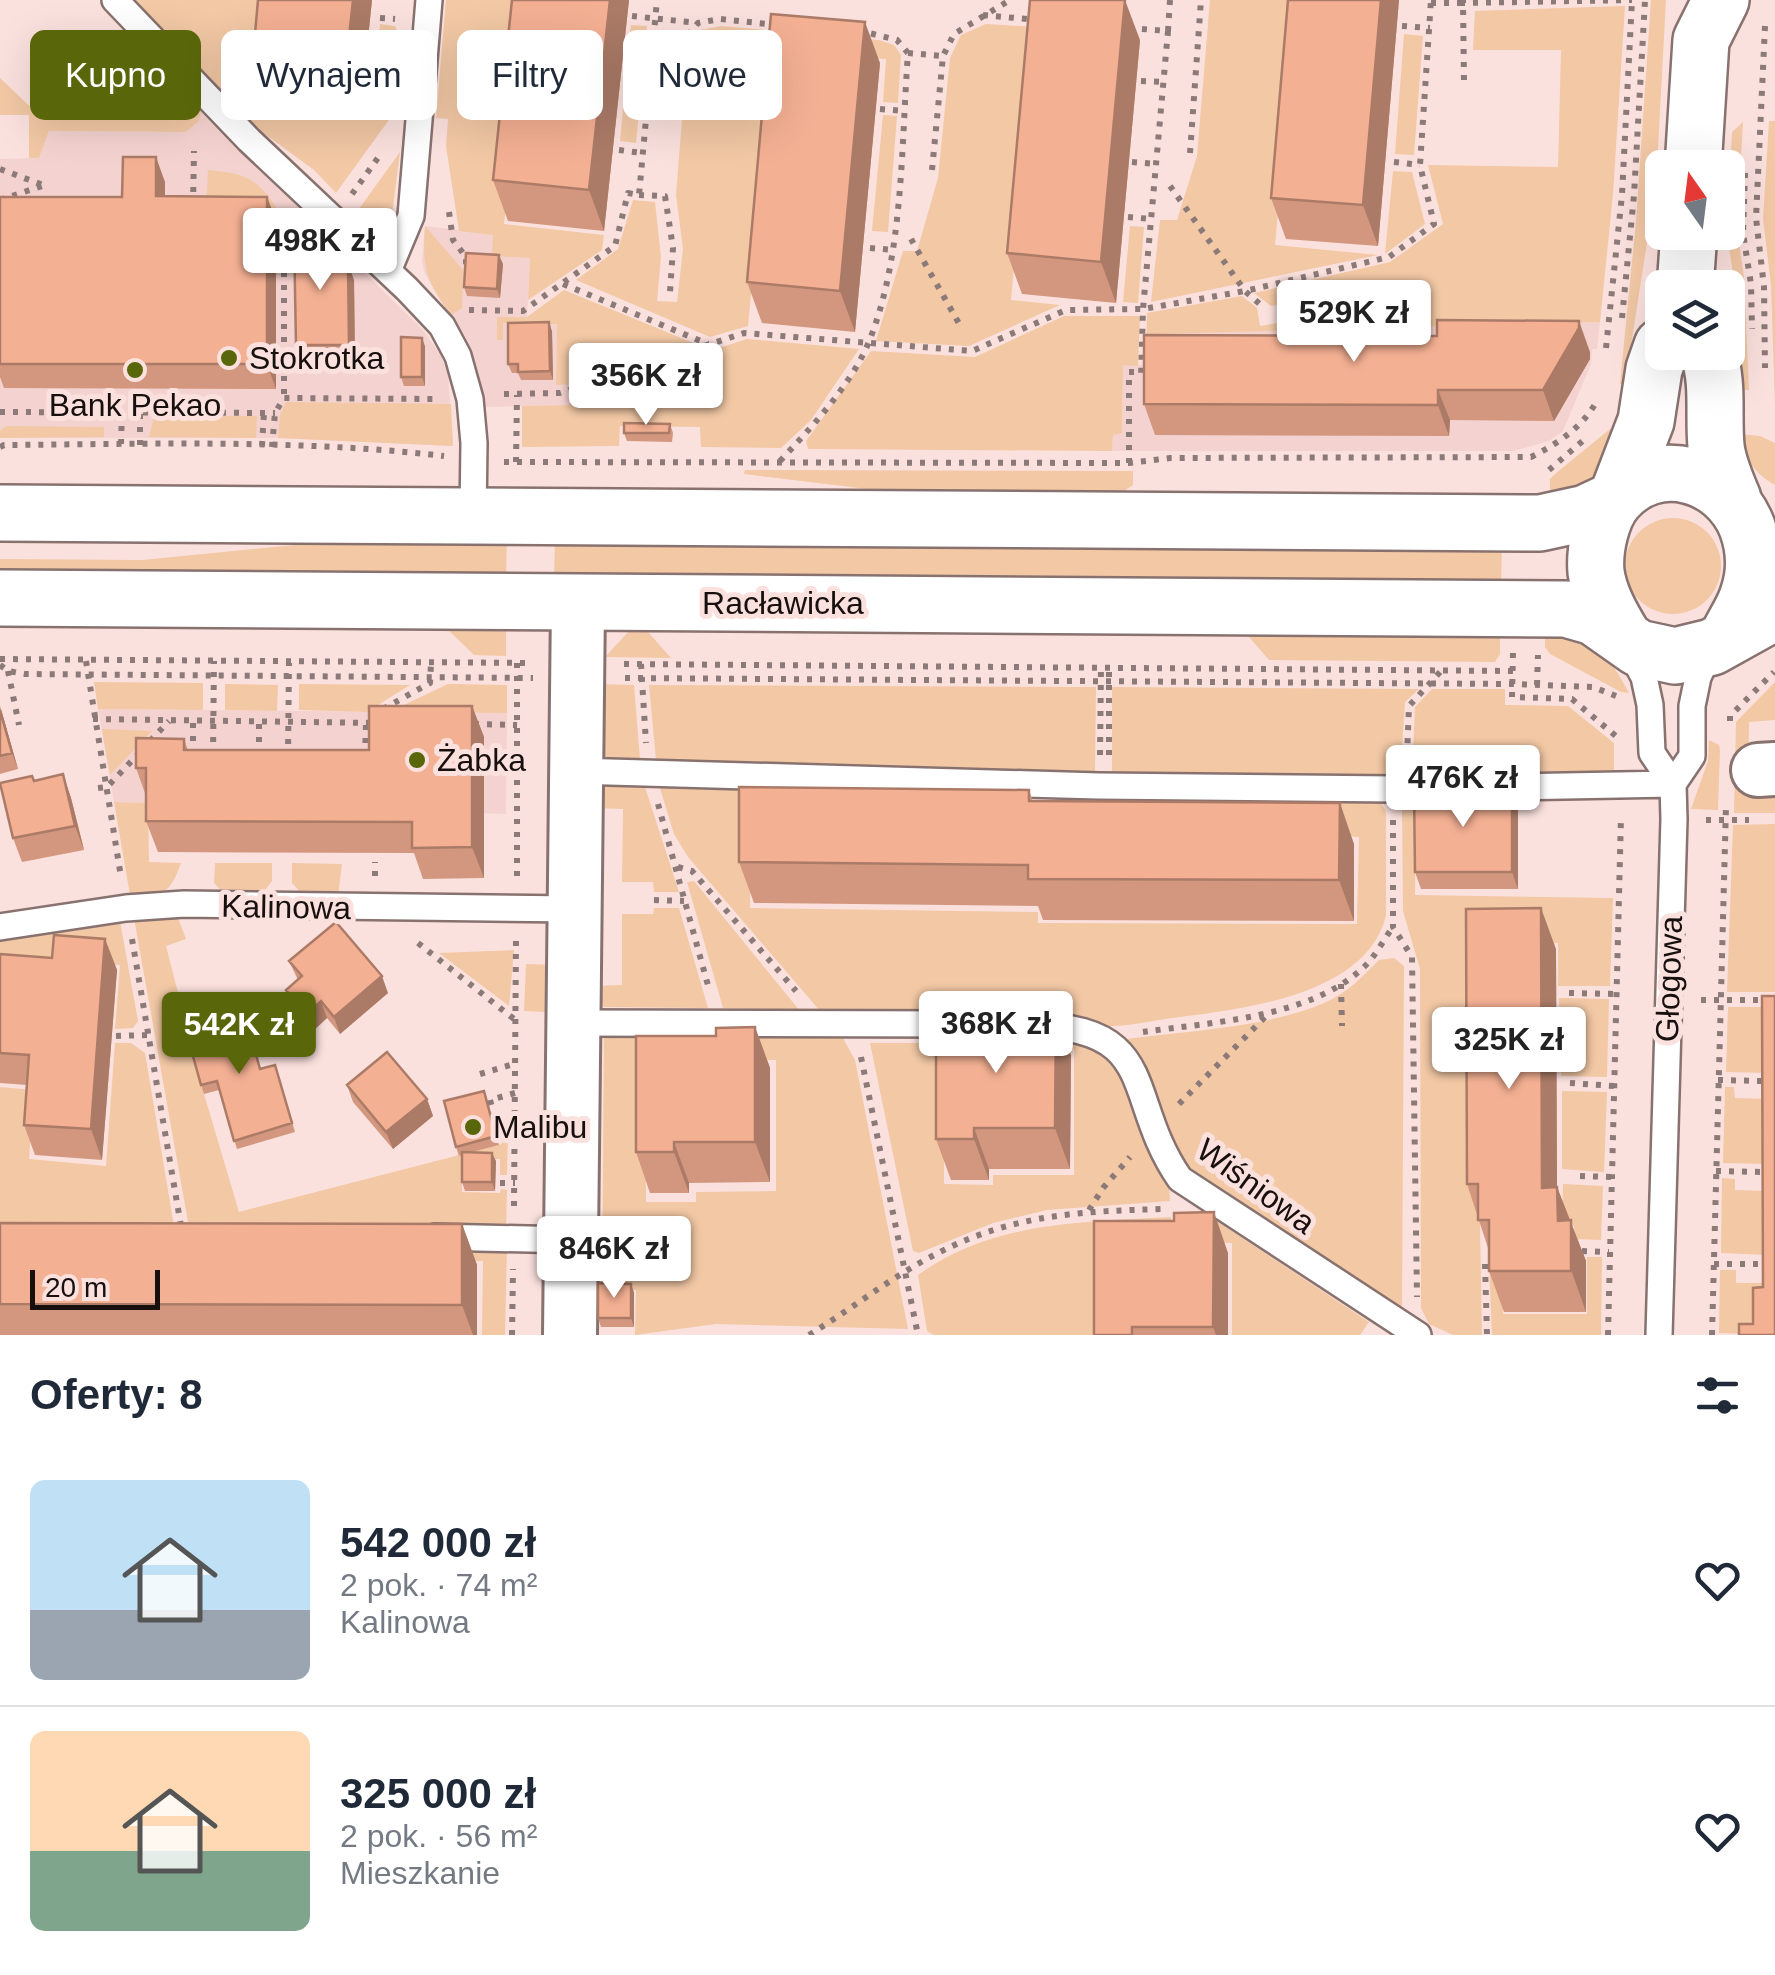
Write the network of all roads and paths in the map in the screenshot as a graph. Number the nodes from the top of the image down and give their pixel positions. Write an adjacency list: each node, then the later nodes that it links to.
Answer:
1 (115, 0): 44 (lane)
2 (430, 0): 57 (lane)
3 (657, 0): 16 (path)
4 (988, 0): 12 (path)
5 (1010, 0): 12 (path)
6 (1170, 0): 24 (path)
7 (1201, 0): 37 (path)
8 (1632, 0): 11 (path); 69 (path)
9 (1644, 0): 66 (path)
10 (1431, 2): 11 (path); 22 (path)
11 (1463, 2): 29 (path)
12 (996, 8): 13 (path)
13 (984, 15): 17 (path); 27 (path)
14 (632, 16): 16 (path)
15 (1718, 16): 34 (street); 72 (path)
16 (655, 19): 18 (path); 36 (path)
17 (1039, 20)
18 (698, 23): 19 (path); 23 (path)
19 (792, 26)
20 (1112, 26): 24 (path)
21 (1402, 26): 22 (path)
22 (1430, 28): 42 (path)
23 (692, 30)
24 (1168, 31): 30 (path)
25 (864, 32): 26 (path)
26 (908, 54): 27 (path); 32 (path)
27 (944, 56): 46 (path)
28 (1141, 80): 30 (path)
29 (1464, 80)
30 (1164, 82): 41 (path)
31 (880, 108): 32 (path)
32 (904, 111): 56 (path)
33 (620, 150): 36 (path)
34 (1696, 150)
35 (194, 151): 51 (path)
36 (642, 153): 49 (path)
37 (1190, 153)
38 (1746, 161): 61 (path)
39 (1132, 162): 41 (path)
40 (1394, 162): 42 (path)
41 (1156, 164): 53 (path)
42 (1420, 165): 60 (path)
43 (0, 168): 50 (path)
44 (284, 170): 57 (lane); 73 (path)
45 (369, 170): 48 (path)
46 (932, 170)
47 (1170, 186): 60 (path)
48 (354, 192)
49 (639, 194): 58 (path); 59 (path)
50 (0, 200)
51 (193, 210)
52 (1128, 217): 53 (path)
53 (1152, 218): 64 (path)
54 (910, 240): 65 (path)
55 (870, 248): 56 (path)
56 (894, 250): 68 (path)
57 (388, 271): 74 (lane)
58 (563, 284): 63 (path); 67 (path)
59 (670, 292)
60 (1246, 292): 62 (path); 64 (path)
61 (1745, 301)
62 (1263, 307)
63 (468, 310)
64 (1144, 310): 68 (path); 90 (path)
65 (961, 327)
66 (1642, 337): 92 (street)
67 (709, 344): 68 (path); 88 (path)
68 (867, 344): 89 (path)
69 (1606, 350)
70 (1714, 370): 93 (street)
71 (1601, 384): 90 (path)
72 (1766, 384)
73 (284, 398): 74 (path); 79 (path)
74 (470, 399): 95 (lane)
75 (0, 412): 77 (path)
76 (264, 412): 78 (path); 79 (path); 83 (path)
77 (122, 413): 78 (path); 81 (path)
78 (140, 413): 82 (path)
79 (274, 413): 84 (path)
80 (1596, 430): 91 (path)
81 (122, 444): 82 (path); 85 (path)
82 (140, 445): 83 (path)
83 (262, 446): 84 (path)
84 (272, 447): 86 (path)
85 (0, 448)
86 (455, 458)
87 (491, 461): 88 (path)
88 (516, 462): 89 (path)
89 (780, 462): 90 (path)
90 (1128, 463)
91 (1552, 496): 92 (street); 95 (street)
92 (1616, 499): 93 (street); 99 (street)
93 (1754, 506): 98 (street)
94 (0, 513): 95 (street)
95 (472, 517)
96 (0, 598): 97 (street, Racławicka)
97 (578, 603): 99 (street, Racławicka); 107 (street)
98 (1738, 632): 99 (street); 144 (lane)
99 (1622, 636): 144 (lane, Głogowa)
100 (86, 661): 101 (path); 102 (path); 111 (path)
101 (214, 661): 103 (path); 112 (path)
102 (0, 662): 109 (path)
103 (288, 663): 104 (path); 114 (path)
104 (431, 664): 107 (path); 113 (path)
105 (640, 664): 106 (path); 107 (path); 115 (path)
106 (1105, 666): 108 (path); 116 (path)
107 (577, 670): 113 (path); 115 (path); 142 (street)
108 (1442, 670): 117 (path); 118 (path)
109 (8, 671): 111 (path); 129 (path)
110 (1775, 672): 132 (path)
111 (88, 675): 112 (path); 120 (path)
112 (214, 676): 114 (path); 123 (path)
113 (431, 676): 114 (path); 126 (path)
114 (289, 677): 125 (path)
115 (641, 678): 116 (path); 143 (path)
116 (1105, 681): 117 (path); 134 (path); 145 (path)
117 (1430, 684): 118 (path); 133 (path)
118 (1513, 684): 119 (path); 131 (path)
119 (1620, 698)
120 (93, 720): 121 (path); 147 (path)
121 (170, 720): 122 (path); 147 (path)
122 (194, 720): 123 (path); 137 (path)
123 (213, 721): 124 (path); 138 (path)
124 (259, 721): 125 (path); 139 (path)
125 (288, 722): 126 (path); 140 (path)
126 (366, 722): 127 (path); 135 (path)
127 (385, 723)
128 (460, 724): 130 (path)
129 (19, 725)
130 (517, 725)
131 (1626, 726)
132 (1718, 726)
133 (1408, 729)
134 (1100, 742)
135 (365, 754): 136 (path); 141 (path)
136 (377, 755)
137 (193, 764)
138 (213, 766)
139 (258, 766)
140 (288, 766)
141 (365, 766)
142 (575, 771): 143 (lane); 155 (street)
143 (649, 774): 145 (lane); 150 (path)
144 (1672, 784): 146 (lane); 202 (lane, Głogowa)
145 (1110, 785): 148 (lane)
146 (1622, 785): 148 (lane); 160 (path)
147 (102, 788): 153 (path)
148 (1394, 788): 156 (path)
149 (1726, 820): 161 (path)
150 (678, 867): 152 (path); 165 (path)
151 (654, 900): 152 (path)
152 (684, 901): 167 (path)
153 (126, 908): 154 (lane, Kalinowa); 157 (lane, Kalinowa); 169 (path)
154 (375, 908): 155 (lane, Kalinowa); 163 (path)
155 (574, 909): 164 (street)
156 (1392, 926): 158 (path); 199 (path)
157 (0, 927)
158 (1341, 983): 168 (path); 171 (path)
159 (1569, 993): 160 (path)
160 (1616, 994): 177 (path)
161 (1721, 1000): 162 (path); 174 (path)
162 (1775, 1000)
163 (515, 1020)
164 (574, 1023): 167 (lane); 189 (street)
165 (824, 1023): 166 (lane); 167 (lane)
166 (854, 1023): 171 (lane); 195 (path)
167 (720, 1024)
168 (1342, 1026)
169 (150, 1035): 170 (path); 187 (path)
170 (116, 1036)
171 (1100, 1037): 199 (lane, Wiśniowa)
172 (517, 1064): 173 (path)
173 (480, 1074)
174 (1718, 1080): 175 (path); 180 (path)
175 (1762, 1081)
176 (1570, 1083): 177 (path)
177 (1614, 1086): 183 (path)
178 (515, 1093): 179 (path)
179 (516, 1129)
180 (1716, 1171): 181 (path); 193 (path)
181 (1762, 1172)
182 (1580, 1176): 183 (path)
183 (1611, 1177): 191 (path)
184 (500, 1183): 185 (path)
185 (514, 1183)
186 (1182, 1209): 195 (path)
187 (182, 1237)
188 (413, 1237): 189 (lane)
189 (571, 1240): 196 (street)
190 (1582, 1251): 191 (path)
191 (1609, 1252): 201 (path)
192 (1485, 1264): 200 (path)
193 (1714, 1264): 194 (path); 203 (path)
194 (1761, 1264)
195 (907, 1271): 197 (path); 198 (path)
196 (570, 1335)
197 (809, 1335)
198 (918, 1335)
199 (1418, 1335)
200 (1487, 1335)
201 (1608, 1335)
202 (1658, 1335)
203 (1712, 1335)

